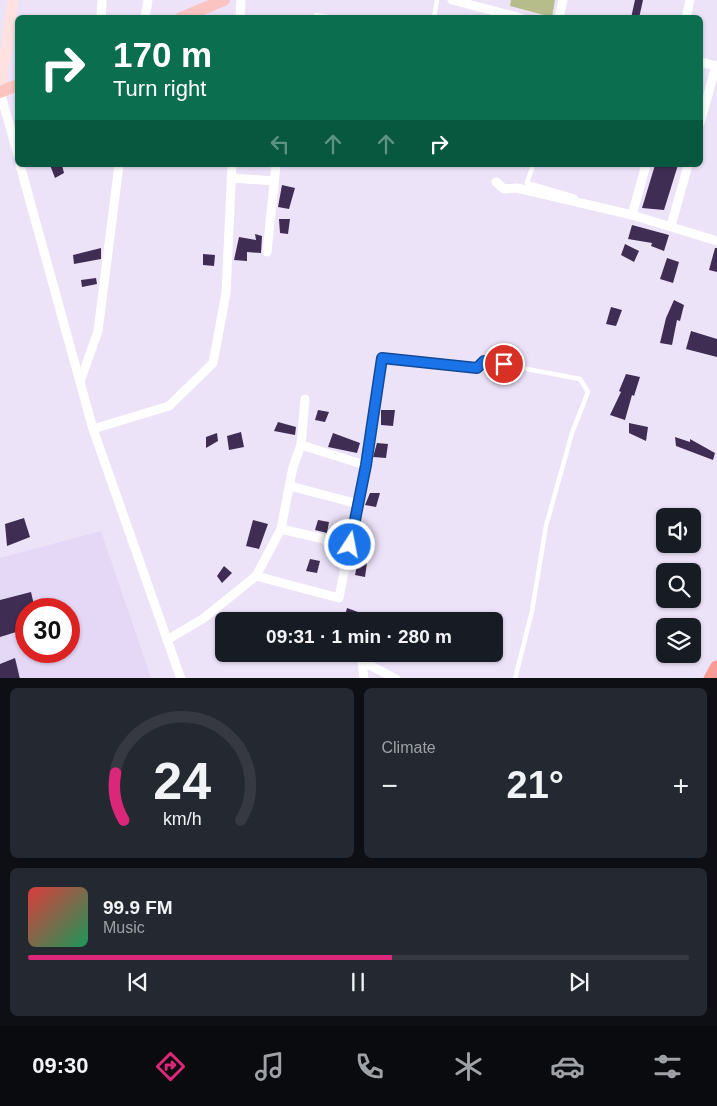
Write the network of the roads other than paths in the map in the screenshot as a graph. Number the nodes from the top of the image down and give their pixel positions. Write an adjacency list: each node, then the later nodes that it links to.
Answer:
1 (13, 0): 23 (street)
2 (102, 0): 12 (street)
3 (148, 0): 13 (street)
4 (224, 0): 14 (main road)
5 (240, 0): 15 (street)
6 (437, 0): 16 (lane)
7 (452, 0): 10 (street)
8 (563, 0): 18 (street)
9 (690, 0): 19 (street)
10 (465, 2): 11 (street)
11 (486, 4): 17 (street)
12 (101, 15)
13 (146, 15)
14 (190, 15)
15 (240, 15)
16 (434, 15)
17 (514, 15)
18 (560, 15)
19 (687, 15)
20 (703, 63): 21 (street)
21 (716, 66): 24 (street)
22 (15, 86): 23 (main road)
23 (0, 92): 25 (street)
24 (703, 112)
25 (15, 144)
26 (21, 167): 41 (street)
27 (118, 167): 41 (street)
28 (232, 167): 33 (street)
29 (276, 167): 34 (street)
30 (532, 167): 36 (lane)
31 (645, 167): 36 (street)
32 (687, 167): 37 (street)
33 (232, 178): 34 (street); 43 (street)
34 (274, 181): 39 (street)
35 (496, 182): 36 (street)
36 (632, 215): 37 (street)
37 (671, 226): 38 (street)
38 (717, 241)
39 (267, 252)
40 (382, 358): 45 (street); 56 (lane)
41 (80, 382): 43 (street)
42 (305, 399): 44 (street)
43 (93, 429): 51 (street)
44 (301, 445): 45 (street); 46 (street)
45 (366, 465): 47 (street)
46 (290, 486): 47 (street); 48 (street)
47 (358, 504): 49 (street)
48 (281, 529): 49 (street); 50 (street)
49 (350, 545): 50 (street)
50 (256, 576): 51 (street)
51 (167, 640): 53 (street)
52 (717, 668): 57 (highway)
53 (180, 678)
54 (364, 678): 55 (street)
55 (396, 678)
56 (515, 678)
57 (711, 678)

